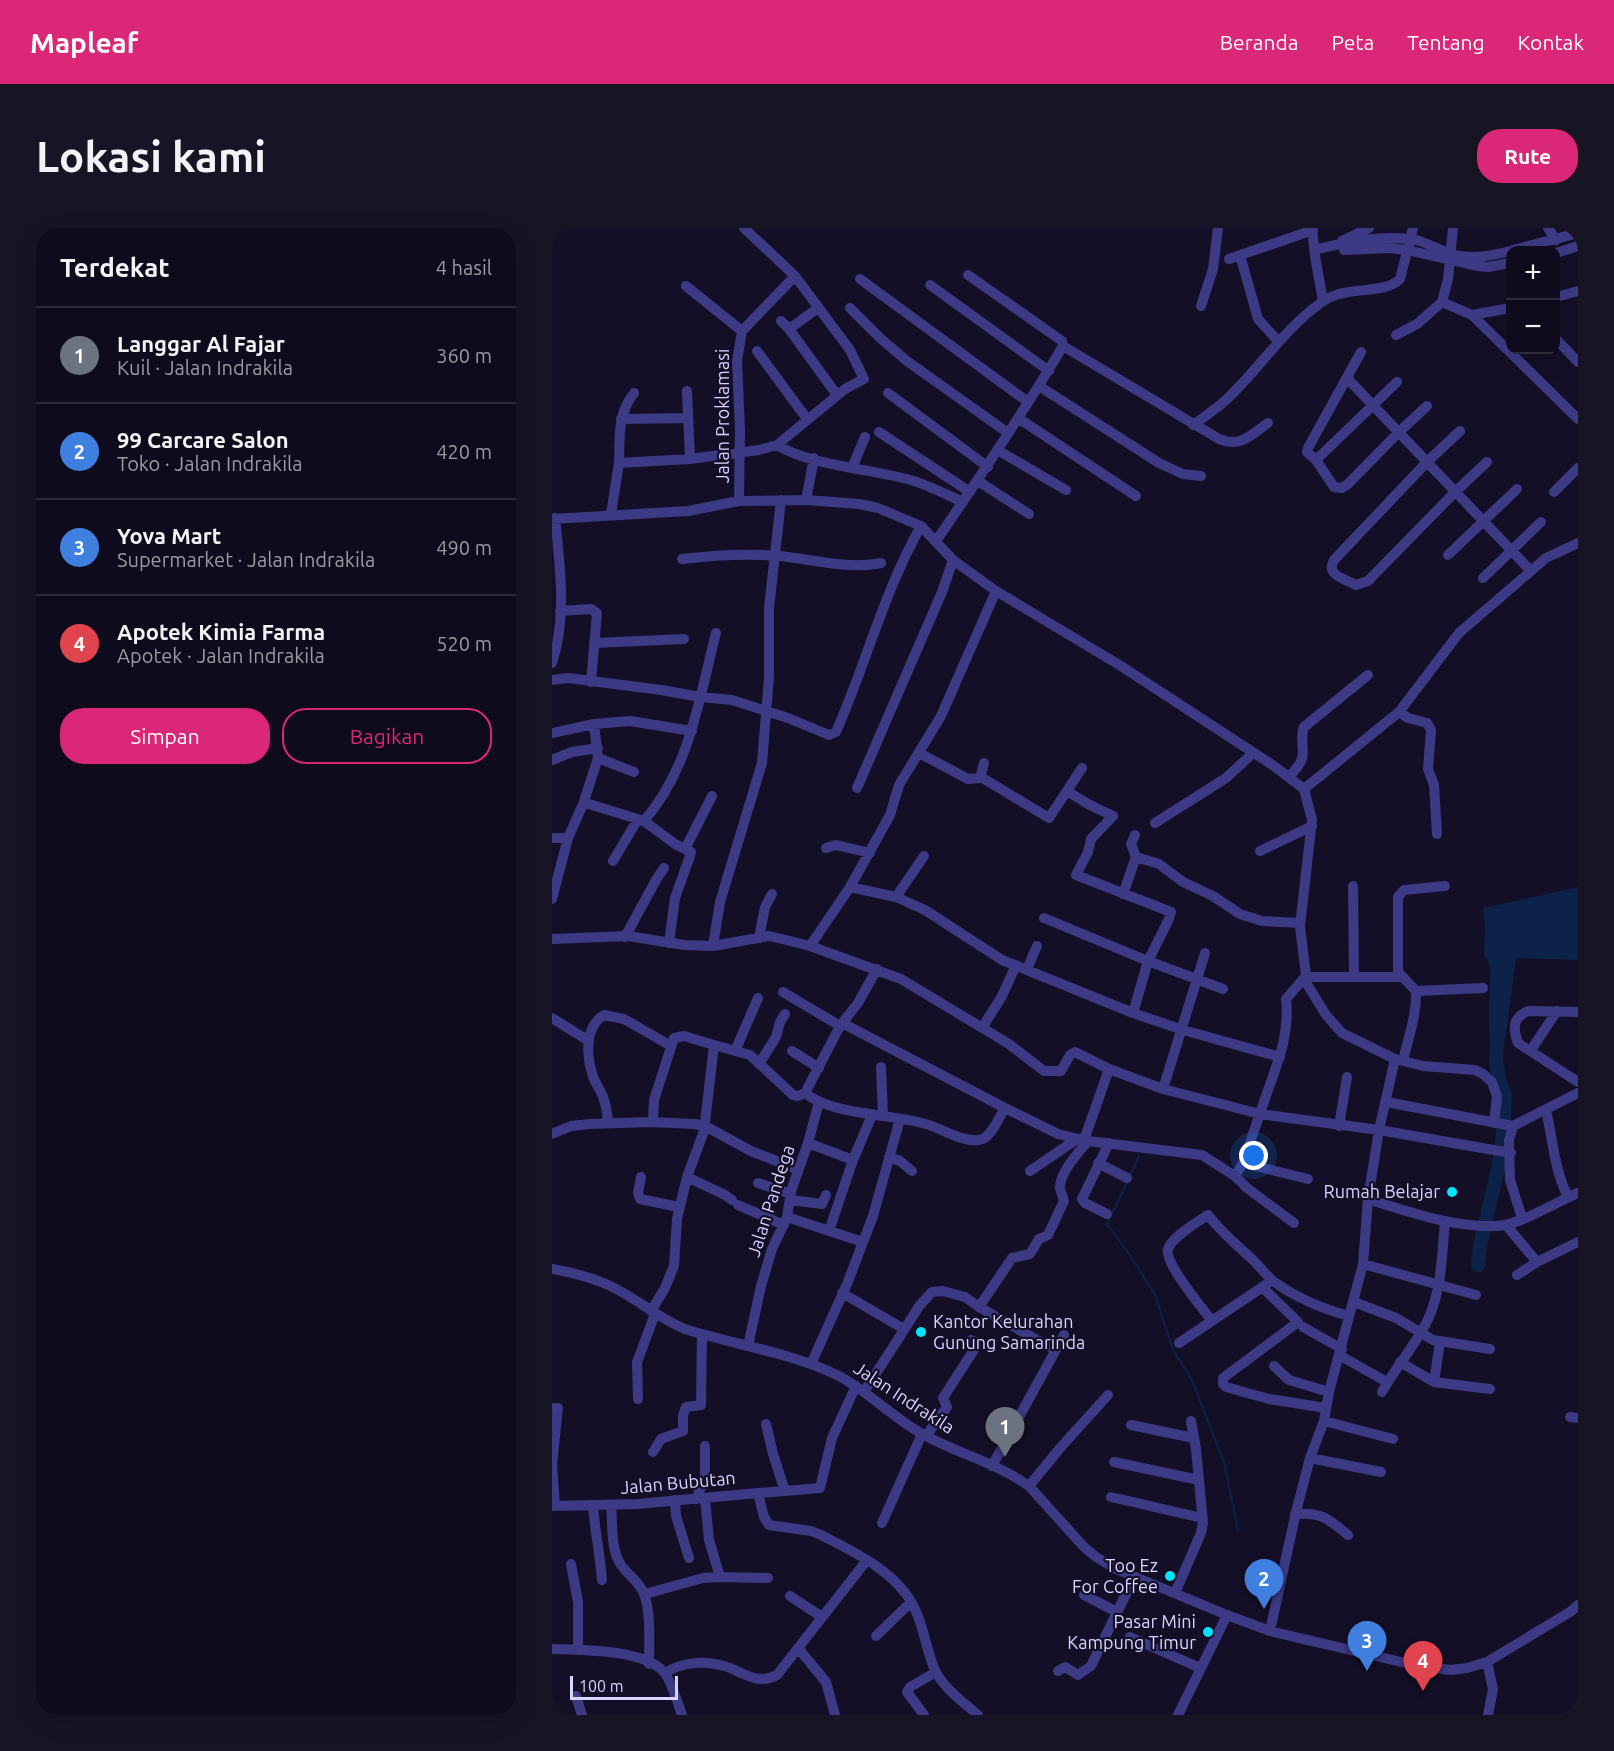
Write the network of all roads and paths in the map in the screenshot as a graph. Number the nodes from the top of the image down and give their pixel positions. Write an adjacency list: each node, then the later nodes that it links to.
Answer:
1 (744, 228): 20 (street)
2 (1218, 228): 28 (street)
3 (1369, 228): 13 (street)
4 (1413, 228): 10 (street)
5 (1453, 228): 17 (street)
6 (1548, 228): 9 (street)
7 (1313, 229): 16 (street); 35 (street)
8 (1578, 232): 9 (street)
9 (1556, 240): 11 (street)
10 (1409, 245): 13 (street); 17 (street); 26 (street)
11 (1532, 246)
12 (1578, 246): 15 (street)
13 (1335, 248): 16 (street)
14 (1506, 252): 17 (street)
15 (1560, 252)
16 (1315, 253): 26 (street)
17 (1451, 257): 18 (street); 27 (street)
18 (1506, 264)
19 (968, 275): 37 (street)
20 (795, 276): 29 (street); 33 (street)
21 (860, 279): 49 (street)
22 (930, 285): 41 (street)
23 (686, 286): 33 (street)
24 (1578, 291): 25 (street)
25 (1560, 296)
26 (1323, 301): 35 (street)
27 (1442, 302): 32 (street); 34 (street)
28 (1201, 306)
29 (818, 308): 48 (street); 48 (street)
30 (850, 308): 62 (street)
31 (1506, 309): 32 (street)
32 (1472, 315): 55 (street)
33 (742, 331): 66 (street, Jalan Proklamasi)
34 (1396, 335)
35 (1279, 342): 58 (street)
36 (1560, 342): 40 (street)
37 (1063, 346): 41 (street); 58 (street)
38 (757, 351): 53 (street)
39 (1361, 352): 42 (street)
40 (1576, 355)
41 (1049, 371): 44 (street)
42 (1347, 378): 50 (street); 69 (street)
43 (1397, 382): 50 (street)
44 (1039, 386): 49 (street); 76 (street)
45 (687, 391): 52 (street)
46 (634, 393): 56 (street)
47 (888, 393): 73 (street)
48 (837, 395): 53 (street)
49 (1028, 402): 54 (street)
50 (1372, 405): 61 (street); 69 (street)
51 (1427, 406): 61 (street)
52 (688, 418): 56 (street); 68 (street)
53 (807, 418): 64 (street)
54 (1018, 418): 62 (street); 83 (street)
55 (1578, 418)
56 (621, 419): 72 (street)
57 (1268, 423): 58 (street)
58 (1193, 425)
59 (1460, 430): 70 (street)
60 (879, 432): 80 (street)
61 (1398, 432): 69 (street); 70 (street)
62 (1008, 433): 65 (street)
63 (864, 437): 74 (street)
64 (777, 445): 66 (street); 67 (street)
65 (999, 451): 73 (street); 78 (street)
66 (740, 453): 68 (street); 86 (street, Jalan Proklamasi)
67 (813, 458): 74 (street); 85 (street)
68 (690, 459): 72 (street)
69 (1316, 460)
70 (1426, 462): 81 (street); 81 (street)
71 (1487, 462): 81 (street)
72 (619, 463): 88 (street)
73 (988, 467): 77 (street)
74 (852, 468): 87 (street)
75 (1578, 468): 82 (street)
76 (1201, 476)
77 (978, 481): 80 (street); 89 (street)
78 (1066, 489)
79 (1516, 489): 91 (street)
80 (970, 492): 87 (street)
81 (1455, 492): 91 (street)
82 (1554, 492)
83 (1136, 496)
84 (782, 500): 85 (street); 86 (street); 98 (street)
85 (806, 500): 93 (street)
86 (739, 501): 88 (street)
87 (963, 502): 94 (street)
88 (611, 514): 90 (street)
89 (1029, 514)
90 (553, 519): 105 (street)
91 (1482, 521): 96 (street); 97 (street)
92 (1541, 522): 96 (street)
93 (921, 526): 94 (street); 114 (street)
94 (936, 542): 100 (street)
95 (1578, 543): 102 (street)
96 (1510, 551): 102 (street); 103 (street)
97 (1448, 555)
98 (776, 556): 99 (street); 101 (street); 114 (street)
99 (682, 559)
100 (953, 560): 104 (street); 128 (street)
101 (880, 563)
102 (1530, 570): 115 (street)
103 (1483, 578)
104 (996, 591): 120 (street); 121 (street)
105 (560, 611): 108 (street); 109 (street)
106 (716, 633): 113 (street)
107 (684, 639): 108 (street)
108 (595, 643): 112 (street)
109 (553, 656)
110 (1368, 675): 127 (street)
111 (552, 680): 112 (street)
112 (591, 682): 113 (street)
113 (701, 697): 114 (street); 117 (street)
114 (768, 712): 161 (street)
115 (1399, 712): 129 (street); 136 (street)
116 (594, 724): 117 (street); 118 (street); 119 (street)
117 (692, 731): 133 (street)
118 (552, 734)
119 (598, 753): 122 (street); 125 (street); 132 (street)
120 (919, 753): 126 (street); 143 (street)
121 (1253, 753): 127 (street); 134 (street)
122 (552, 760)
123 (984, 763): 126 (street)
124 (1082, 768): 130 (street)
125 (634, 772)
126 (981, 777): 130 (street)
127 (1289, 777): 129 (street)
128 (857, 788)
129 (1304, 789): 135 (street)
130 (1067, 791): 152 (street)
131 (712, 796): 141 (street)
132 (583, 804): 133 (street); 139 (street)
133 (641, 820): 141 (street); 146 (street)
134 (1155, 823)
135 (1312, 826): 142 (street); 156 (street)
136 (1437, 834)
137 (1135, 835): 145 (street)
138 (552, 838): 139 (street)
139 (568, 838): 154 (street)
140 (826, 848): 143 (street)
141 (685, 849): 160 (street)
142 (1260, 851)
143 (870, 853): 150 (street)
144 (924, 856): 153 (street)
145 (1136, 857): 152 (street); 156 (street)
146 (613, 861)
147 (664, 868): 157 (street)
148 (1353, 886): 169 (street)
149 (1445, 886): 170 (street)
150 (850, 887): 153 (street); 162 (street)
151 (772, 894): 158 (street)
152 (1123, 894): 165 (street)
153 (896, 897): 166 (street)
154 (552, 899)
155 (1044, 918): 165 (street)
156 (1300, 922): 168 (street)
157 (625, 937): 159 (street); 160 (street)
158 (759, 938): 161 (street); 162 (street)
159 (552, 939)
160 (669, 943): 161 (street)
161 (713, 946)
162 (810, 946): 167 (street)
163 (1037, 946): 166 (street)
164 (1205, 953): 171 (street)
165 (1148, 961): 171 (street); 178 (street)
166 (1022, 967): 178 (street); 184 (street)
167 (877, 969): 183 (street); 184 (street)
168 (1305, 977): 169 (street); 192 (street); 193 (street)
169 (1354, 977): 170 (street)
170 (1401, 977): 174 (street)
171 (1196, 980): 173 (street); 185 (street)
172 (1483, 988): 174 (street)
173 (1223, 989)
174 (1416, 991): 193 (street)
175 (783, 992): 183 (street)
176 (758, 998): 189 (street)
177 (1562, 1011): 179 (street); 182 (street); 191 (street); 191 (street)
178 (1133, 1012): 185 (street)
179 (1578, 1012)
180 (784, 1014): 194 (street)
181 (552, 1018): 186 (street)
182 (1578, 1021)
183 (841, 1024): 196 (street); 205 (street)
184 (982, 1028): 197 (street)
185 (1183, 1030): 192 (street); 200 (street)
186 (589, 1041): 188 (street); 211 (street)
187 (714, 1045): 188 (street); 189 (street); 213 (street)
188 (671, 1046): 210 (street)
189 (735, 1050): 194 (street)
190 (792, 1050): 196 (street)
191 (1531, 1050): 199 (street)
192 (1280, 1057): 207 (street)
193 (1399, 1060): 204 (street); 212 (street)
194 (759, 1064): 201 (street)
195 (881, 1067): 208 (street)
196 (819, 1068): 201 (street)
197 (1109, 1069): 200 (street); 218 (street)
198 (1347, 1077): 214 (street)
199 (1578, 1082)
200 (1163, 1089): 207 (street)
201 (805, 1093): 203 (street)
202 (1578, 1093): 206 (street)
203 (819, 1102): 208 (street); 219 (street, Jalan Pandega)
204 (1386, 1102): 212 (street); 216 (street)
205 (1005, 1108): 209 (street); 218 (street)
206 (1546, 1110): 215 (street); 236 (street)
207 (1260, 1114): 214 (street); 225 (street)
208 (878, 1116): 209 (street); 223 (street)
209 (900, 1119): 222 (street)
210 (652, 1122): 211 (street); 213 (street)
211 (608, 1123): 217 (street)
212 (1496, 1124): 215 (street)
213 (705, 1126): 226 (street); 230 (street)
214 (1339, 1126): 216 (street)
215 (1512, 1126): 221 (street)
216 (1379, 1130): 221 (street); 238 (street)
217 (552, 1134)
218 (1083, 1140): 220 (street); 228 (street); 259 (street)
219 (808, 1143): 223 (street); 226 (street, Jalan Pandega)
220 (1108, 1143): 224 (street); 229 (street)
221 (1510, 1153): 241 (street)
222 (889, 1157): 227 (street); 247 (street)
223 (853, 1160): 246 (street)
224 (1098, 1163): 232 (street); 240 (street)
225 (1243, 1163): 229 (street); 233 (street)
226 (797, 1169): 237 (street, Jalan Pandega)
227 (912, 1171)
228 (1030, 1171)
229 (1235, 1176): 244 (street)
230 (687, 1177): 239 (street); 242 (street)
231 (641, 1178): 239 (street)
232 (1127, 1178)
233 (1308, 1179)
234 (758, 1183): 237 (street)
235 (826, 1195): 237 (street)
236 (1573, 1195): 241 (street)
237 (790, 1197): 242 (street, Jalan Pandega)
238 (1368, 1199): 243 (street); 250 (street)
239 (679, 1207): 260 (street)
240 (1107, 1214)
241 (1522, 1218): 245 (street)
242 (785, 1221): 246 (street); 271 (street, Jalan Pandega)
243 (1445, 1221): 245 (street); 254 (street)
244 (1294, 1223)
245 (1506, 1225): 249 (street)
246 (829, 1231): 247 (street)
247 (863, 1242): 256 (street)
248 (1578, 1242): 249 (street)
249 (1537, 1262): 252 (street)
250 (1363, 1264): 254 (street); 258 (street)
251 (552, 1271): 260 (street, Jalan Indrakila)
252 (1517, 1275)
253 (1272, 1280): 255 (street); 261 (street); 262 (street)
254 (1439, 1283): 257 (street); 265 (street)
255 (1262, 1287): 262 (street); 285 (street)
256 (842, 1293): 264 (street); 276 (street)
257 (1476, 1295)
258 (1354, 1302): 261 (street); 265 (street)
259 (979, 1307): 264 (street); 273 (street)
260 (653, 1312): 266 (street, Jalan Indrakila); 283 (street)
261 (1349, 1316): 274 (street)
262 (1212, 1321): 270 (street)
263 (1303, 1327): 274 (street)
264 (904, 1329): 279 (street)
265 (1421, 1333): 269 (street); 275 (street)
266 (702, 1334): 271 (street, Jalan Indrakila); 294 (street)
267 (1064, 1335): 273 (street)
268 (971, 1340): 290 (street)
269 (1440, 1342): 272 (street); 278 (street)
270 (1179, 1343)
271 (748, 1346): 276 (street, Jalan Indrakila)
272 (1490, 1349)
273 (1055, 1350): 297 (street)
274 (1340, 1352): 275 (street); 281 (street)
275 (1400, 1362): 278 (street)
276 (811, 1364): 279 (street, Jalan Indrakila)
277 (1274, 1366): 281 (street)
278 (1434, 1383): 280 (street)
279 (860, 1389): 290 (street, Jalan Indrakila); 301 (street)
280 (1490, 1389)
281 (1329, 1392): 285 (street)
282 (1108, 1395): 300 (street)
283 (638, 1399)
284 (552, 1408): 307 (street)
285 (1326, 1408): 287 (street)
286 (1191, 1421): 291 (street)
287 (1324, 1421): 292 (street); 295 (street)
288 (766, 1424): 301 (street)
289 (1131, 1425): 291 (street)
290 (924, 1435): 297 (street, Jalan Indrakila); 311 (street)
291 (1194, 1438): 299 (street)
292 (1393, 1439)
293 (705, 1446): 304 (street)
294 (653, 1452)
295 (1310, 1458): 298 (street); 309 (street)
296 (1114, 1462): 299 (street)
297 (992, 1466): 300 (street, Jalan Indrakila)
298 (1381, 1472)
299 (1199, 1479): 310 (street)
300 (1029, 1486): 317 (street, Jalan Indrakila)
301 (784, 1491): 302 (street)
302 (758, 1493): 304 (street, Jalan Bubutan); 314 (street, Jalan Bubutan)
303 (1111, 1497): 310 (street)
304 (700, 1498): 305 (street, Jalan Bubutan); 316 (street)
305 (675, 1500): 306 (street, Jalan Bubutan); 313 (street)
306 (611, 1505): 308 (street, Jalan Bubutan); 321 (street)
307 (553, 1506): 308 (street, Jalan Bubutan)
308 (593, 1506): 319 (street)
309 (1295, 1514): 312 (street); 329 (street)
310 (1202, 1518): 320 (street)
311 (882, 1523)
312 (1348, 1534)
313 (689, 1558)
314 (867, 1560): 324 (street, Jalan Bubutan); 328 (street)
315 (571, 1564): 334 (street)
316 (720, 1577): 318 (street); 321 (street)
317 (1136, 1577): 320 (street, Jalan Indrakila); 325 (street)
318 (768, 1578)
319 (602, 1580)
320 (1175, 1593): 327 (street, Jalan Indrakila)
321 (645, 1594): 336 (street)
322 (1084, 1595): 325 (street)
323 (790, 1596): 328 (street)
324 (911, 1602): 330 (street); 339 (street, Jalan Bubutan)
325 (1117, 1611): 338 (street)
326 (1575, 1612): 335 (street, Jalan Indrakila)
327 (1227, 1615): 329 (street, Jalan Indrakila); 337 (street)
328 (822, 1617): 332 (street)
329 (1270, 1631): 335 (street, Jalan Indrakila)
330 (876, 1635)
331 (1130, 1637): 337 (street)
332 (798, 1648): 340 (street); 344 (street)
333 (552, 1649): 334 (street)
334 (578, 1650): 336 (street)
335 (1487, 1662): 348 (street)
336 (650, 1664): 340 (street)
337 (1200, 1668): 347 (street)
338 (1058, 1671)
339 (936, 1672): 345 (street); 346 (street, Jalan Bubutan)
340 (665, 1673): 343 (street)
341 (576, 1696): 342 (street)
342 (582, 1715)
343 (682, 1715)
344 (835, 1715)
345 (924, 1715)
346 (978, 1715)
347 (1178, 1715)
348 (1488, 1715)

